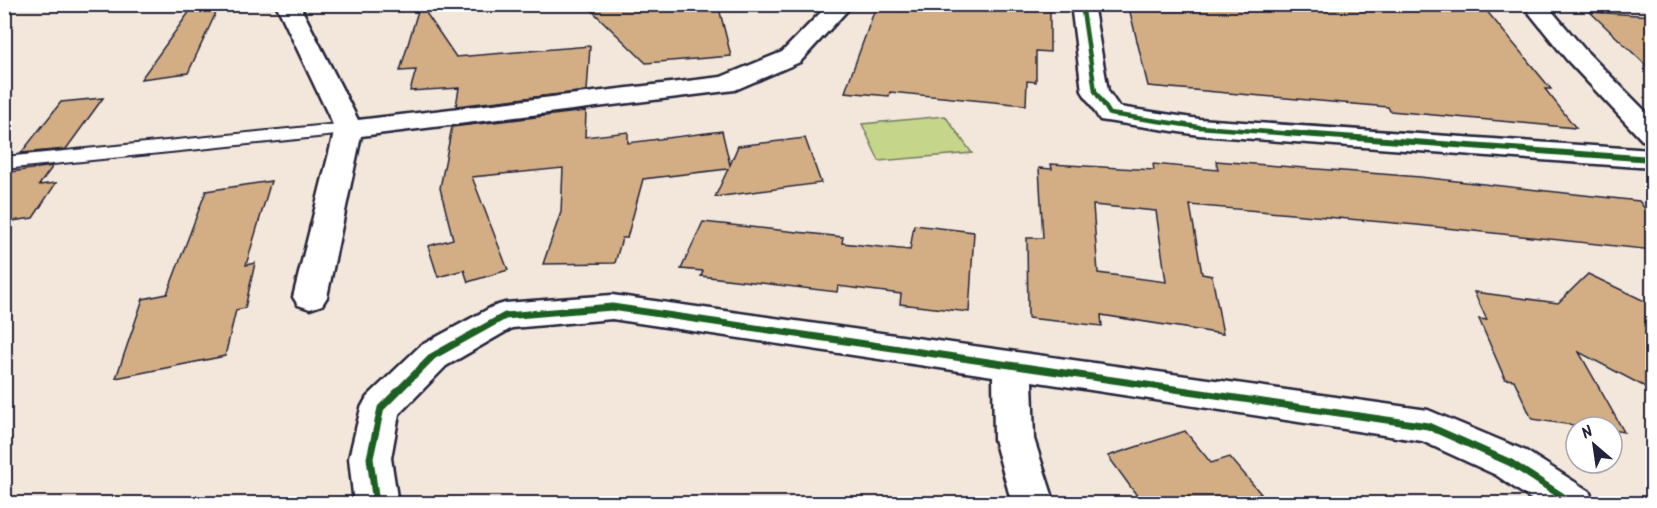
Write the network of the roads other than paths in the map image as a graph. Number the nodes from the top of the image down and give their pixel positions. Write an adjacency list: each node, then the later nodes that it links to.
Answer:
1 (286, 4): 5 (street)
2 (842, 4): 5 (street)
3 (1082, 4): 7 (street)
4 (1533, 4): 6 (street)
5 (349, 129): 8 (lane); 9 (street)
6 (1653, 134)
7 (1653, 159)
8 (4, 163)
9 (310, 297)
10 (1012, 365): 11 (street); 12 (street); 13 (street)
11 (376, 504)
12 (1034, 504)
13 (1574, 504)

